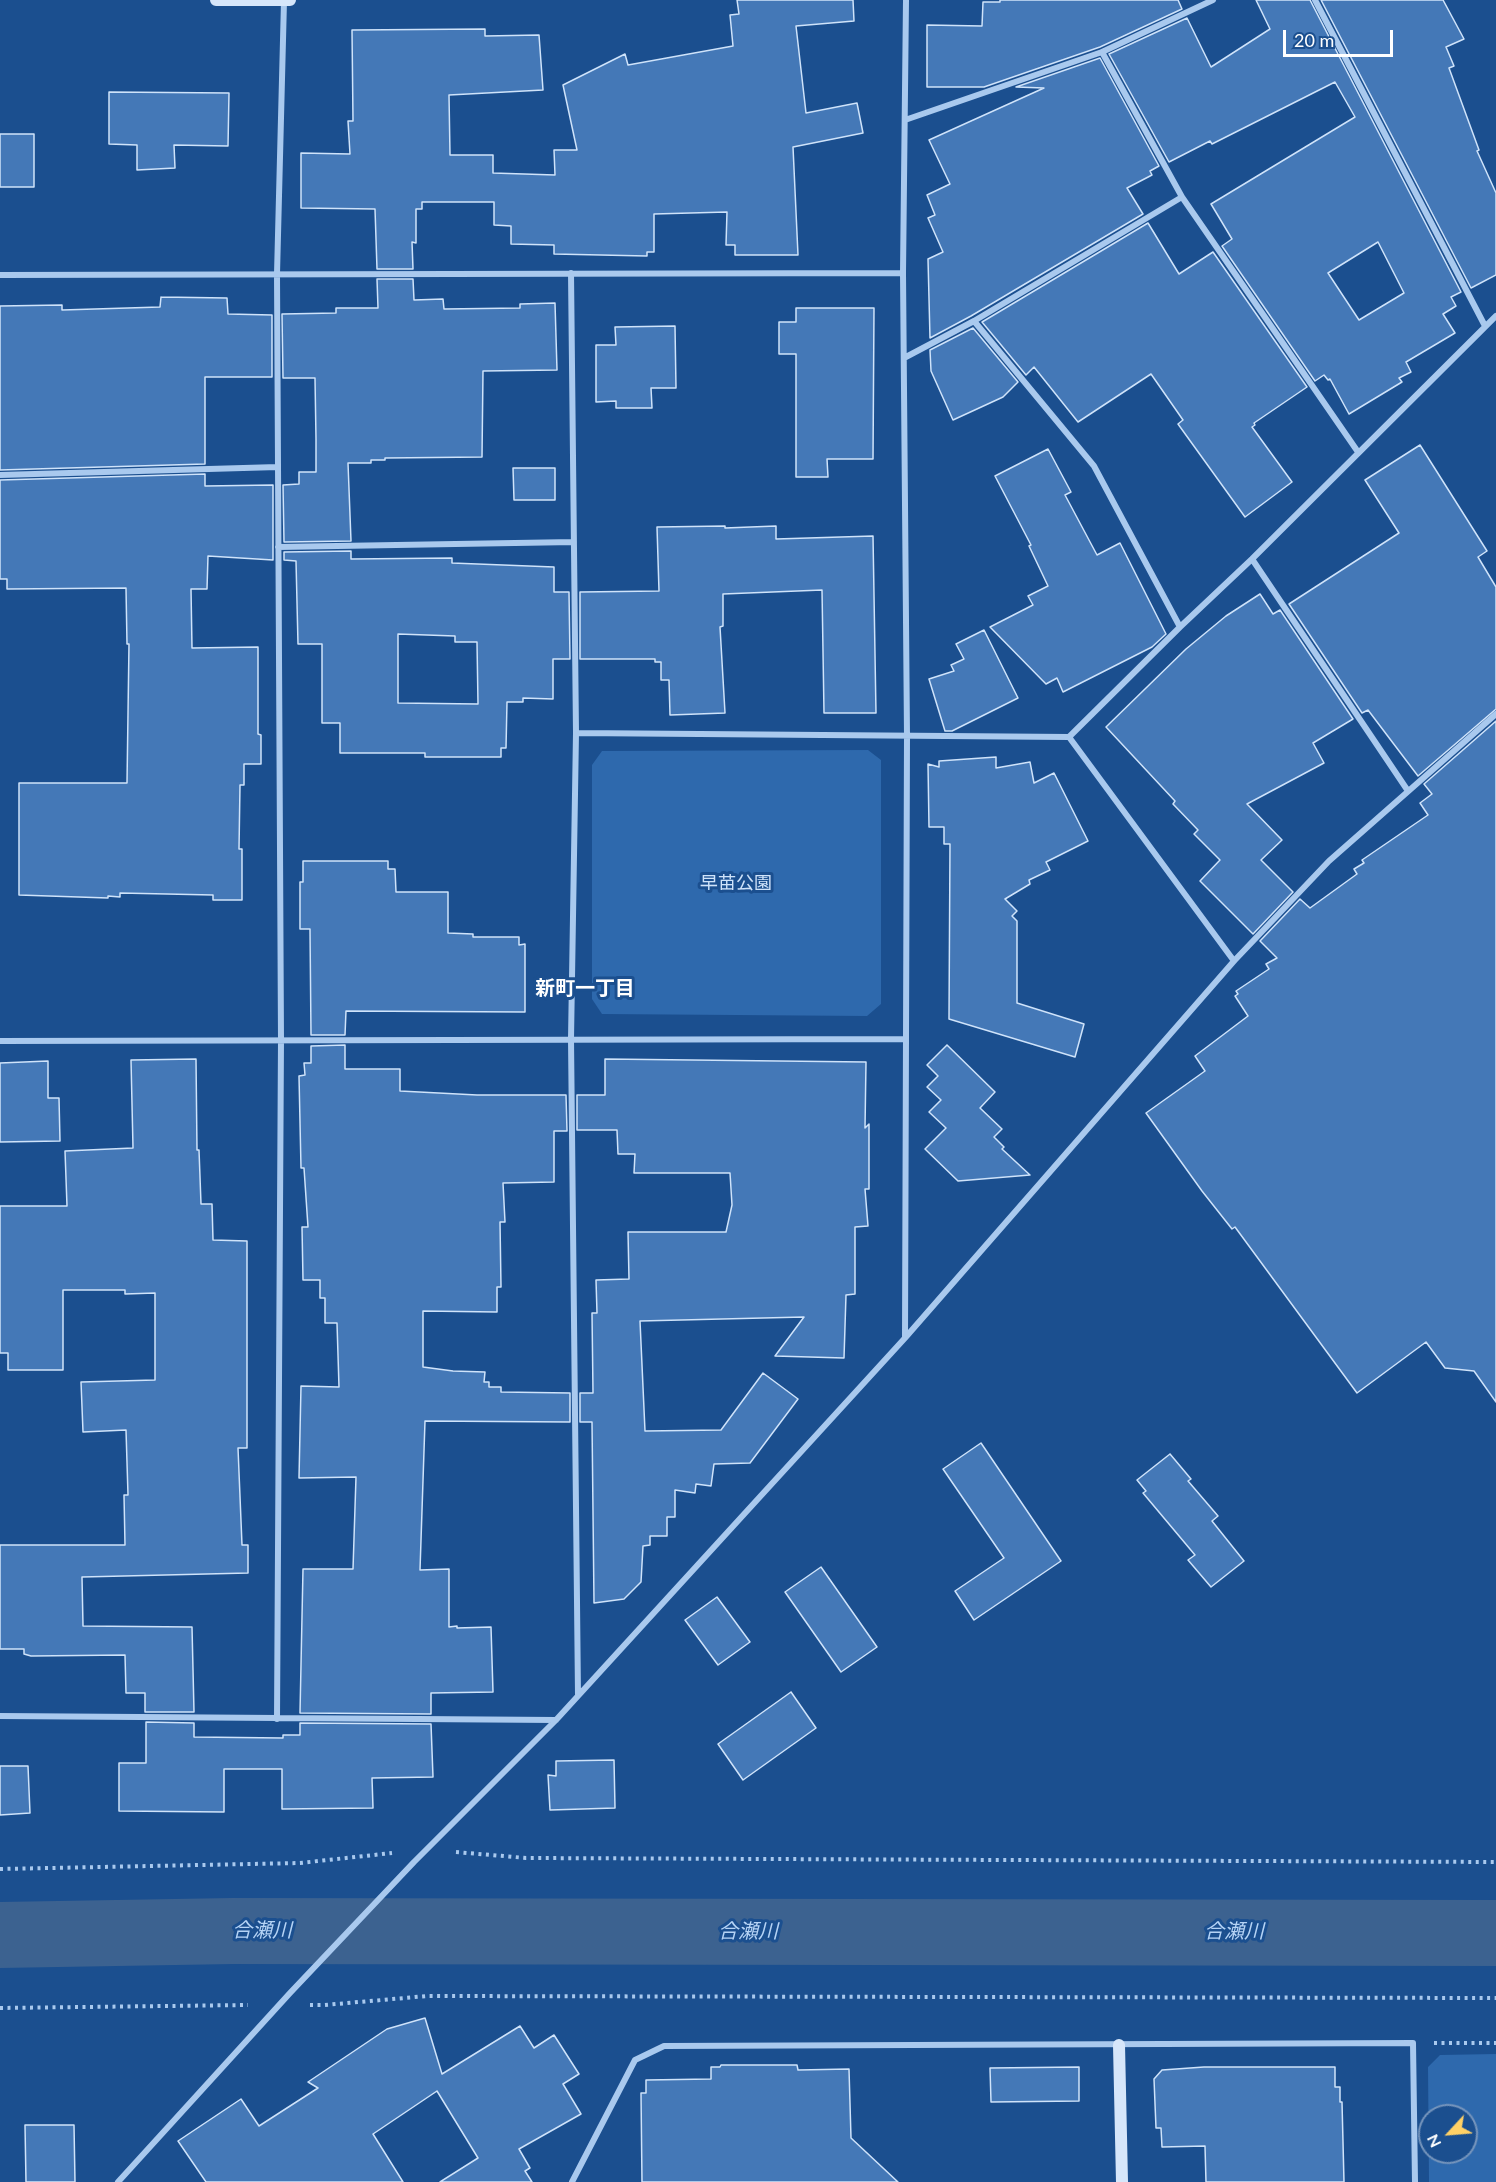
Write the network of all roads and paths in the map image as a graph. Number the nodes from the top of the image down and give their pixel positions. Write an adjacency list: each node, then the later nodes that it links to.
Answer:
1 (216, 0): 2 (street)
2 (284, 0): 3 (street); 12 (street)
3 (290, 0)
4 (906, 0): 8 (street)
5 (1213, 0): 7 (street)
6 (1315, 0): 16 (street)
7 (1102, 52): 8 (street); 9 (street)
8 (904, 120): 11 (street)
9 (1182, 197): 15 (street); 18 (street)
10 (571, 273): 11 (street); 12 (street); 21 (street)
11 (903, 273): 17 (street)
12 (277, 274): 13 (street); 19 (street)
13 (0, 275)
14 (1496, 316): 16 (street)
15 (974, 321): 17 (street); 24 (street)
16 (1485, 326): 18 (street)
17 (904, 358): 27 (street)
18 (1358, 452): 23 (street)
19 (278, 467): 20 (street); 22 (street)
20 (0, 476)
21 (574, 542): 22 (street); 26 (street)
22 (279, 547): 34 (street)
23 (1252, 559): 24 (street); 29 (street)
24 (1180, 627): 28 (street)
25 (1496, 714): 29 (street)
26 (576, 733): 27 (street); 31 (street)
27 (907, 736): 28 (street); 32 (street)
28 (1069, 737): 30 (street)
29 (1408, 791): 30 (street)
30 (1234, 961): 35 (street)
31 (572, 1039): 32 (street); 34 (street); 36 (street)
32 (905, 1039): 35 (street)
33 (0, 1041): 34 (street)
34 (281, 1041): 38 (street)
35 (905, 1338): 36 (street)
36 (578, 1695): 39 (street)
37 (0, 1716): 38 (street)
38 (277, 1719): 39 (street)
39 (556, 1720): 40 (street)
40 (427, 1849): 41 (path); 42 (path); 44 (street)
41 (1496, 1862)
42 (0, 1869)
43 (1496, 1998): 44 (path)
44 (281, 2004): 45 (path); 49 (street)
45 (0, 2008)
46 (1413, 2043): 47 (path); 48 (street); 52 (street)
47 (1496, 2043)
48 (1119, 2045): 50 (street); 51 (street)
49 (118, 2182)
50 (572, 2182)
51 (1122, 2182)
52 (1415, 2182)

